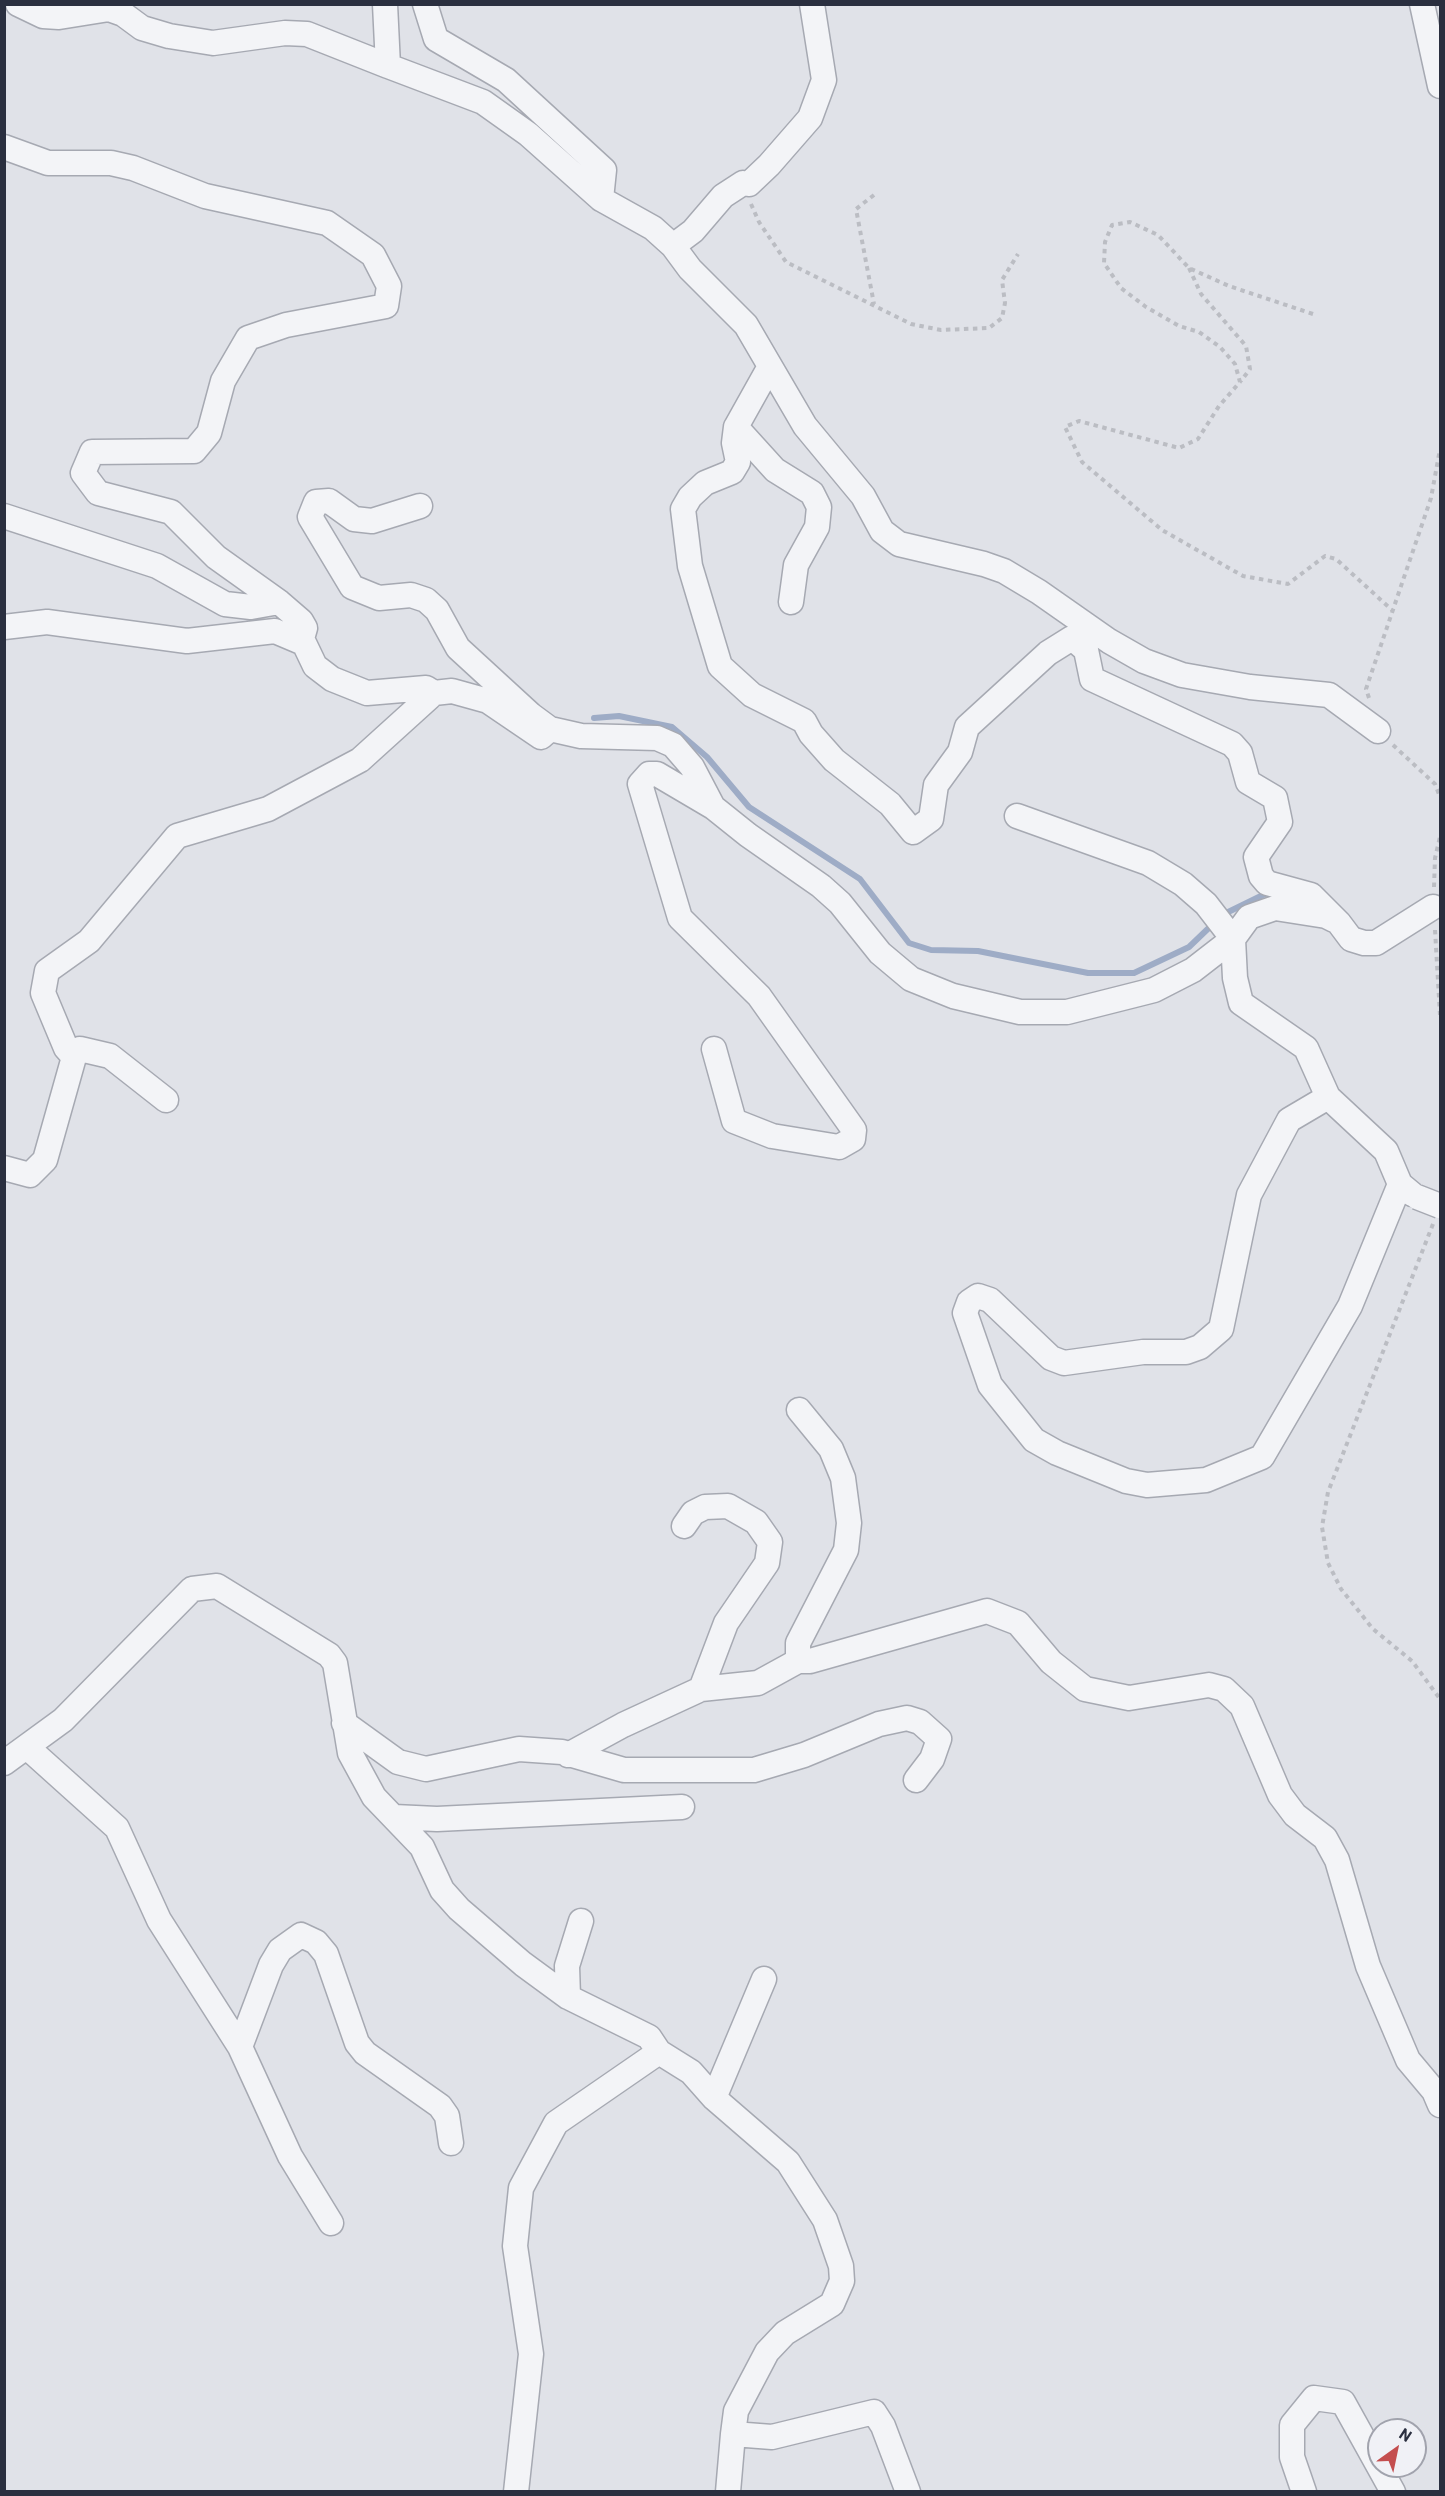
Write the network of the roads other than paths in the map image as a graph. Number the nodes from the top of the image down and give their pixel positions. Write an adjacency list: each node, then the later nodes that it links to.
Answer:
1 (18, 4): 6 (lane)
2 (385, 4): 6 (lane)
3 (425, 4): 9 (lane)
4 (812, 4): 10 (lane)
5 (1422, 4): 7 (lane)
6 (388, 66): 9 (lane)
7 (1440, 86)
8 (4, 147): 15 (lane)
9 (601, 199): 10 (lane)
10 (673, 246): 11 (lane)
11 (769, 368): 12 (lane); 21 (lane)
12 (736, 427): 16 (lane); 25 (lane)
13 (420, 506): 20 (lane)
14 (4, 516): 15 (lane)
15 (279, 602): 18 (lane)
16 (791, 602)
17 (4, 627): 18 (lane)
18 (301, 642): 19 (lane)
19 (434, 693): 20 (lane); 28 (lane)
20 (550, 729): 22 (lane)
21 (1378, 731)
22 (713, 807): 26 (lane); 27 (lane)
23 (1017, 816): 26 (lane)
24 (1433, 907): 25 (lane)
25 (1339, 923): 26 (lane)
26 (1229, 933): 29 (lane)
27 (714, 1049)
28 (74, 1057): 30 (lane); 31 (lane)
29 (1328, 1097): 32 (lane); 32 (lane)
30 (166, 1100)
31 (4, 1168)
32 (1408, 1191): 33 (lane, bridge)
33 (1438, 1211)
34 (799, 1410): 36 (lane)
35 (684, 1526): 37 (lane)
36 (798, 1661): 37 (lane); 51 (lane)
37 (701, 1689): 40 (lane)
38 (344, 1723): 39 (lane); 40 (lane); 44 (lane)
39 (28, 1748): 41 (lane); 48 (lane)
40 (568, 1755): 42 (lane)
41 (4, 1763)
42 (916, 1780)
43 (682, 1807): 44 (lane)
44 (394, 1817): 47 (lane)
45 (581, 1921): 47 (lane)
46 (764, 1978): 50 (lane)
47 (568, 1997): 49 (lane)
48 (240, 2047): 52 (lane); 53 (lane)
49 (659, 2052): 50 (lane); 55 (lane)
50 (714, 2098): 54 (lane)
51 (1440, 2105)
52 (451, 2143)
53 (332, 2223)
54 (733, 2434): 56 (lane); 57 (lane)
55 (516, 2492)
56 (728, 2492)
57 (908, 2492)
58 (1304, 2492): 59 (lane)
59 (1393, 2492)

